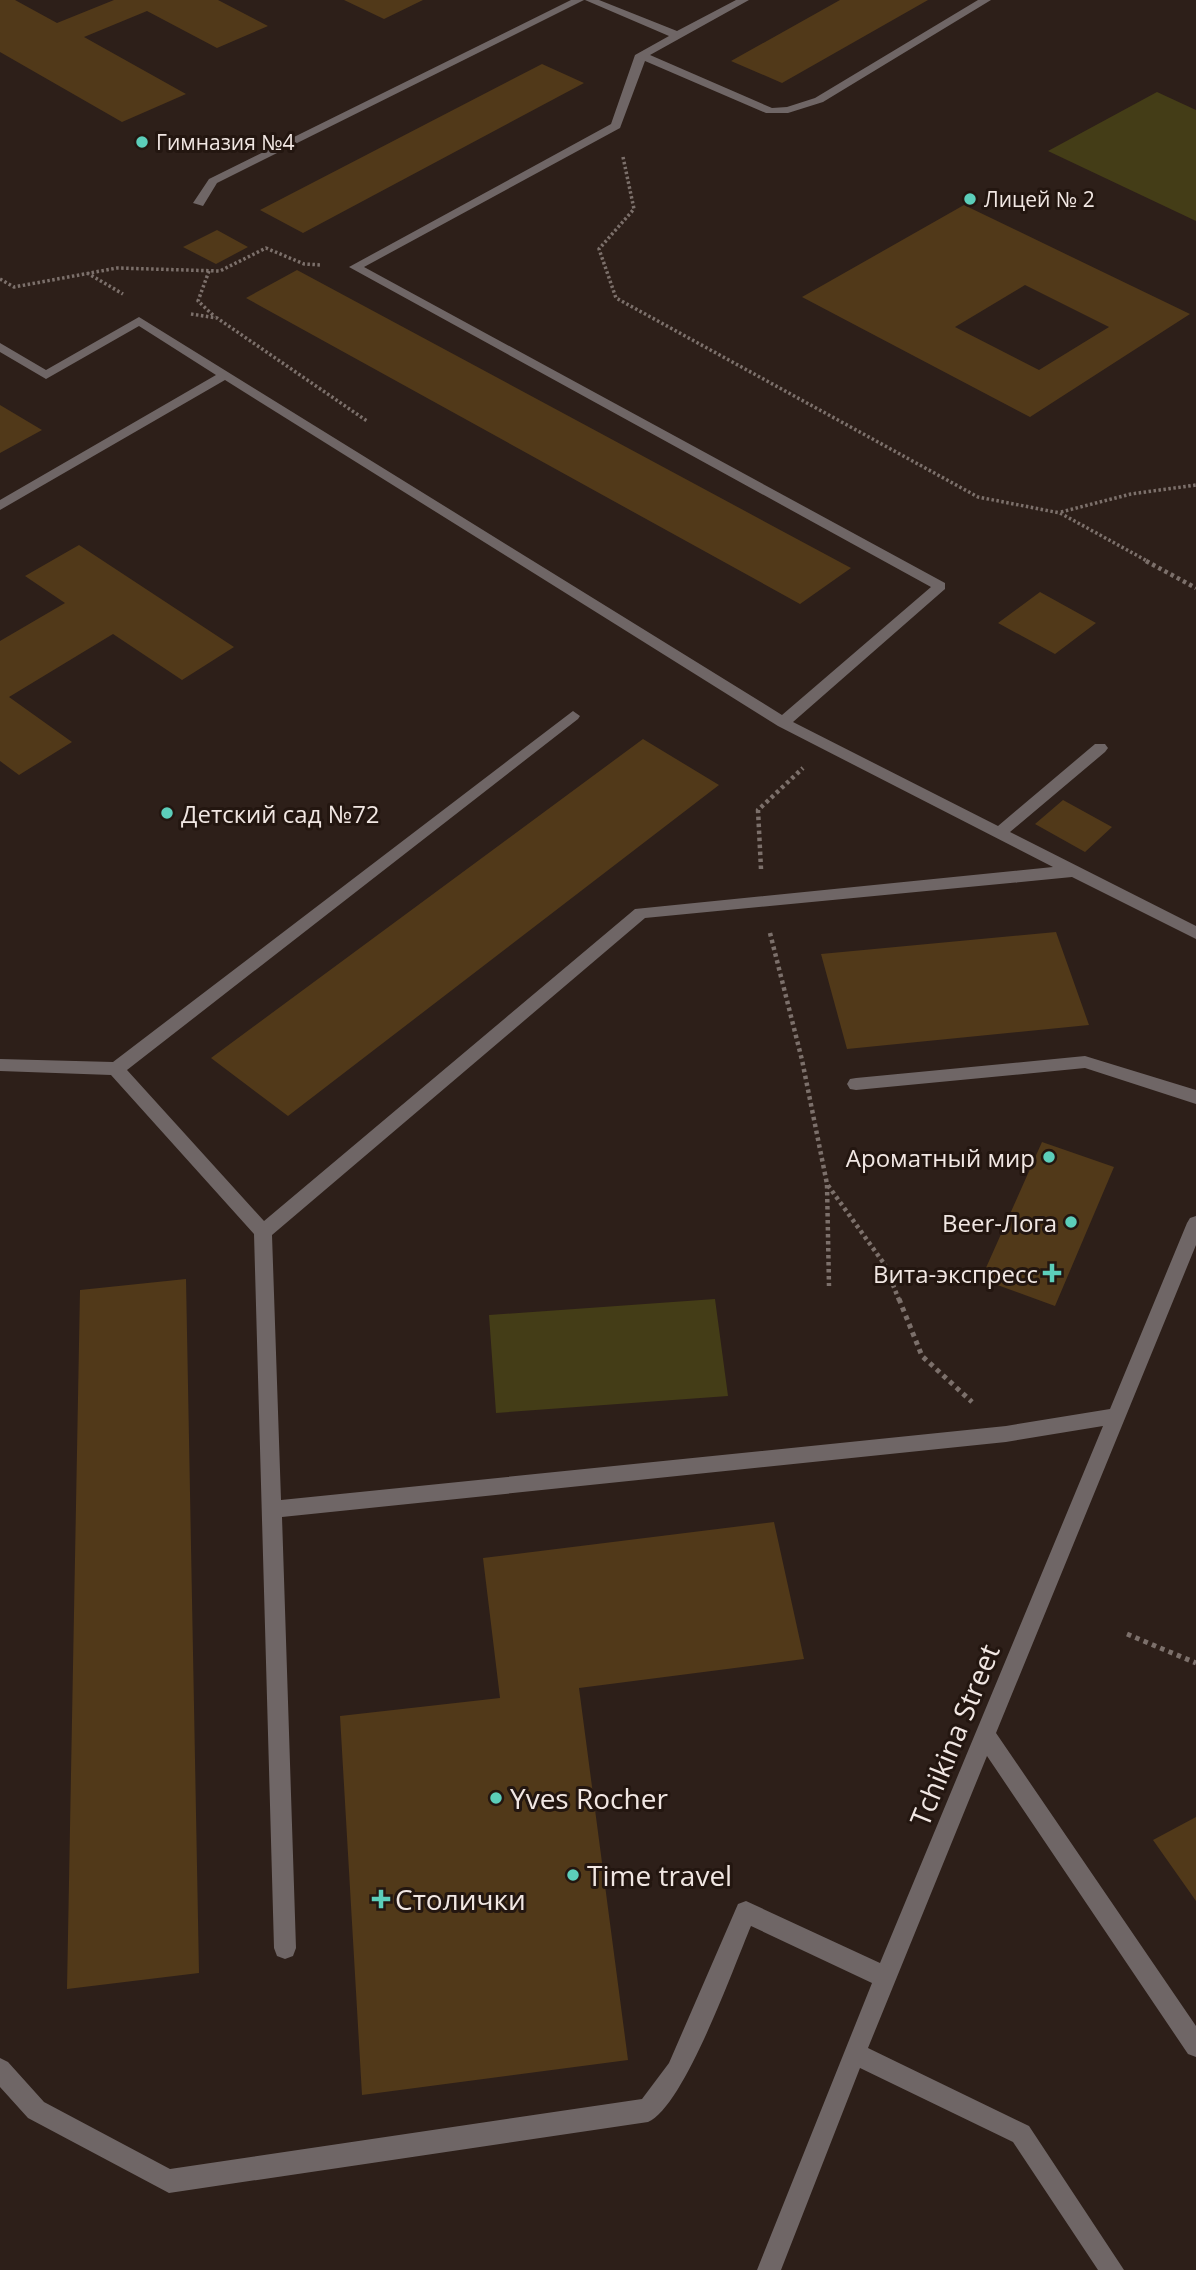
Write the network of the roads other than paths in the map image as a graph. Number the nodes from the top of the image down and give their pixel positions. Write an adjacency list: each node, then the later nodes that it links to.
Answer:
1 (579, 0): 7 (street)
2 (590, 0): 5 (street)
3 (744, 0): 5 (street)
4 (986, 0): 6 (street)
5 (679, 36): 6 (street)
6 (641, 55): 12 (street)
7 (199, 203)
8 (0, 347): 9 (street)
9 (225, 375): 10 (street); 12 (street)
10 (0, 506)
11 (573, 716): 18 (street)
12 (783, 723): 14 (street)
13 (1100, 748): 14 (street)
14 (999, 833): 15 (street)
15 (1072, 871): 16 (street); 22 (street)
16 (1196, 933)
17 (0, 1065): 18 (street)
18 (116, 1069): 22 (street)
19 (856, 1084): 20 (street)
20 (1196, 1097)
21 (1196, 1223): 23 (street, Tchikina Street)
22 (263, 1232): 24 (street)
23 (1117, 1416): 24 (street); 25 (street, Tchikina Street)
24 (271, 1510): 26 (street)
25 (986, 1736): 27 (street, Tchikina Street); 28 (street)
26 (285, 1948)
27 (886, 1978): 29 (street, Tchikina Street); 30 (street)
28 (1196, 2046)
29 (854, 2053): 31 (street, Tchikina Street); 32 (street)
30 (0, 2070)
31 (769, 2270)
32 (1112, 2270)

